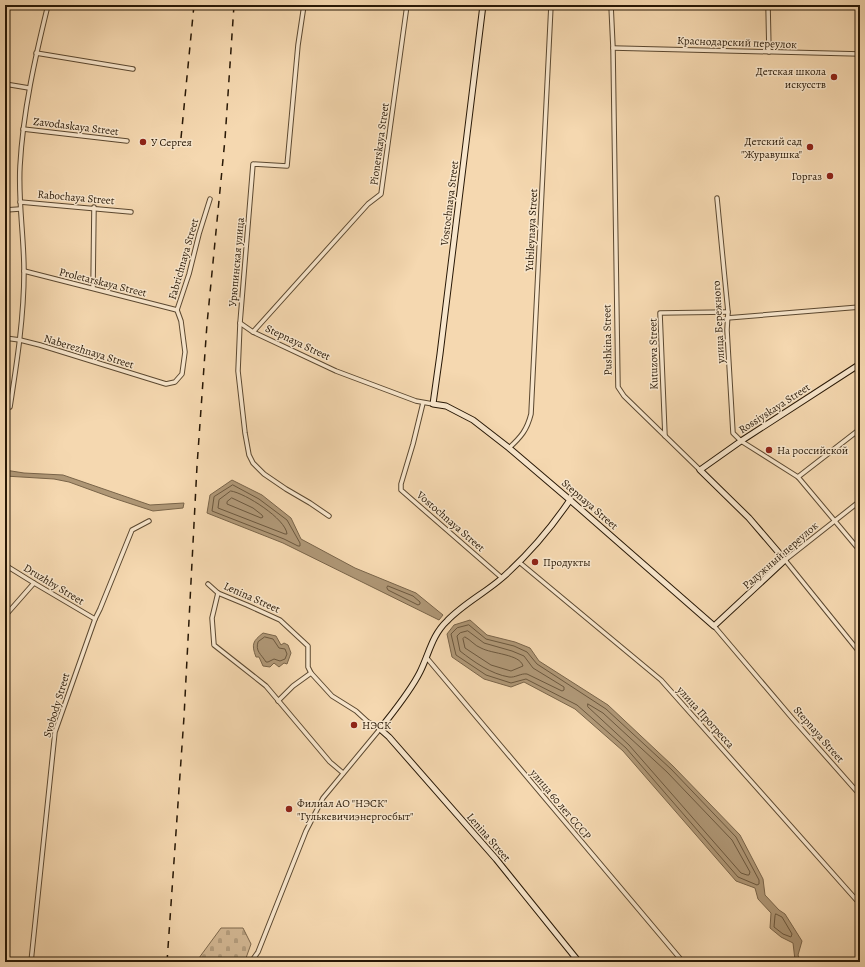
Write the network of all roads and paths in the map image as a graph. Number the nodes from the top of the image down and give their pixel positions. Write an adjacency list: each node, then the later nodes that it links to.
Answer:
1 (48, 5): 10 (street)
2 (304, 5): 30 (street, Урюпинская улица)
3 (407, 5): 31 (street, Pionerskaya Street)
4 (483, 5): 37 (street, Vostochnaya Street)
5 (551, 5): 42 (street, Yubileynaya Street)
6 (611, 5): 8 (street, Pushkina Street)
7 (768, 5): 9 (street)
8 (613, 48): 9 (street, Краснодарский переулок); 40 (street, Pushkina Street)
9 (769, 52): 11 (street, Краснодарский переулок)
10 (36, 53): 12 (street); 14 (street)
11 (860, 54)
12 (133, 69)
13 (5, 84): 14 (street)
14 (29, 88): 15 (street)
15 (23, 129): 16 (street, Zavodaskaya Street); 19 (street)
16 (127, 141)
17 (717, 198): 28 (street, улица Бережного)
18 (210, 199): 27 (street, Fabrichnaya Street)
19 (20, 202): 20 (street, Rabochaya Street); 21 (street)
20 (94, 208): 23 (street, Rabochaya Street); 25 (street)
21 (20, 209): 22 (street); 24 (street)
22 (5, 210)
23 (131, 212)
24 (24, 271): 25 (street, Proletarskaya Street); 33 (street)
25 (93, 288): 27 (street, Proletarskaya Street)
26 (860, 307): 29 (street)
27 (177, 310): 35 (street, Fabrichnaya Street)
28 (728, 312): 29 (street, улица Бережного); 40 (street, Kutuzova Street)
29 (727, 318): 41 (street, улица Бережного)
30 (240, 323): 31 (street, Stepnaya Street); 47 (street, Урюпинская улица)
31 (252, 332): 36 (street, Stepnaya Street)
32 (5, 338): 33 (street, Naberezhnaya Street)
33 (20, 340): 35 (street, Naberezhnaya Street); 38 (street)
34 (860, 364): 41 (street, Rossiyskaya Street)
35 (166, 384)
36 (423, 403): 37 (street, Stepnaya Street); 54 (street, Vostochnaya Street)
37 (433, 404): 42 (street, Stepnaya Street)
38 (10, 407)
39 (860, 429): 44 (street)
40 (665, 436): 43 (street, Pushkina Street)
41 (741, 441): 43 (street, Rossiyskaya Street); 44 (street)
42 (509, 448): 45 (street, Stepnaya Street)
43 (700, 470): 51 (street, Pushkina Street)
44 (798, 477): 48 (street)
45 (570, 500): 52 (street); 60 (street, Stepnaya Street)
46 (860, 501): 48 (street, Радужный переулок)
47 (329, 516)
48 (835, 520): 50 (street); 51 (street, Радужный переулок)
49 (149, 521): 59 (street, Svobody Street)
50 (860, 551)
51 (786, 560): 60 (street, Радужный переулок); 61 (street, Pushkina Street)
52 (519, 562): 54 (street); 68 (street, улица Прогресса)
53 (5, 565): 55 (street, Druzhby Street)
54 (502, 578): 62 (street)
55 (34, 583): 58 (street); 59 (street, Druzhby Street)
56 (208, 584): 57 (street, Lenina Street)
57 (218, 593): 63 (street, Lenina Street); 64 (street)
58 (5, 616)
59 (95, 619): 69 (street, Svobody Street)
60 (714, 626): 67 (street, Stepnaya Street)
61 (860, 653)
62 (426, 657): 65 (street); 72 (street, улица 60 лет СССР)
63 (311, 673): 64 (street); 65 (street, Lenina Street)
64 (278, 701): 66 (street)
65 (380, 729): 66 (street); 71 (street, Lenina Street)
66 (343, 774): 70 (street)
67 (860, 795)
68 (860, 904)
69 (31, 962)
70 (251, 962)
71 (579, 962)
72 (683, 962)

